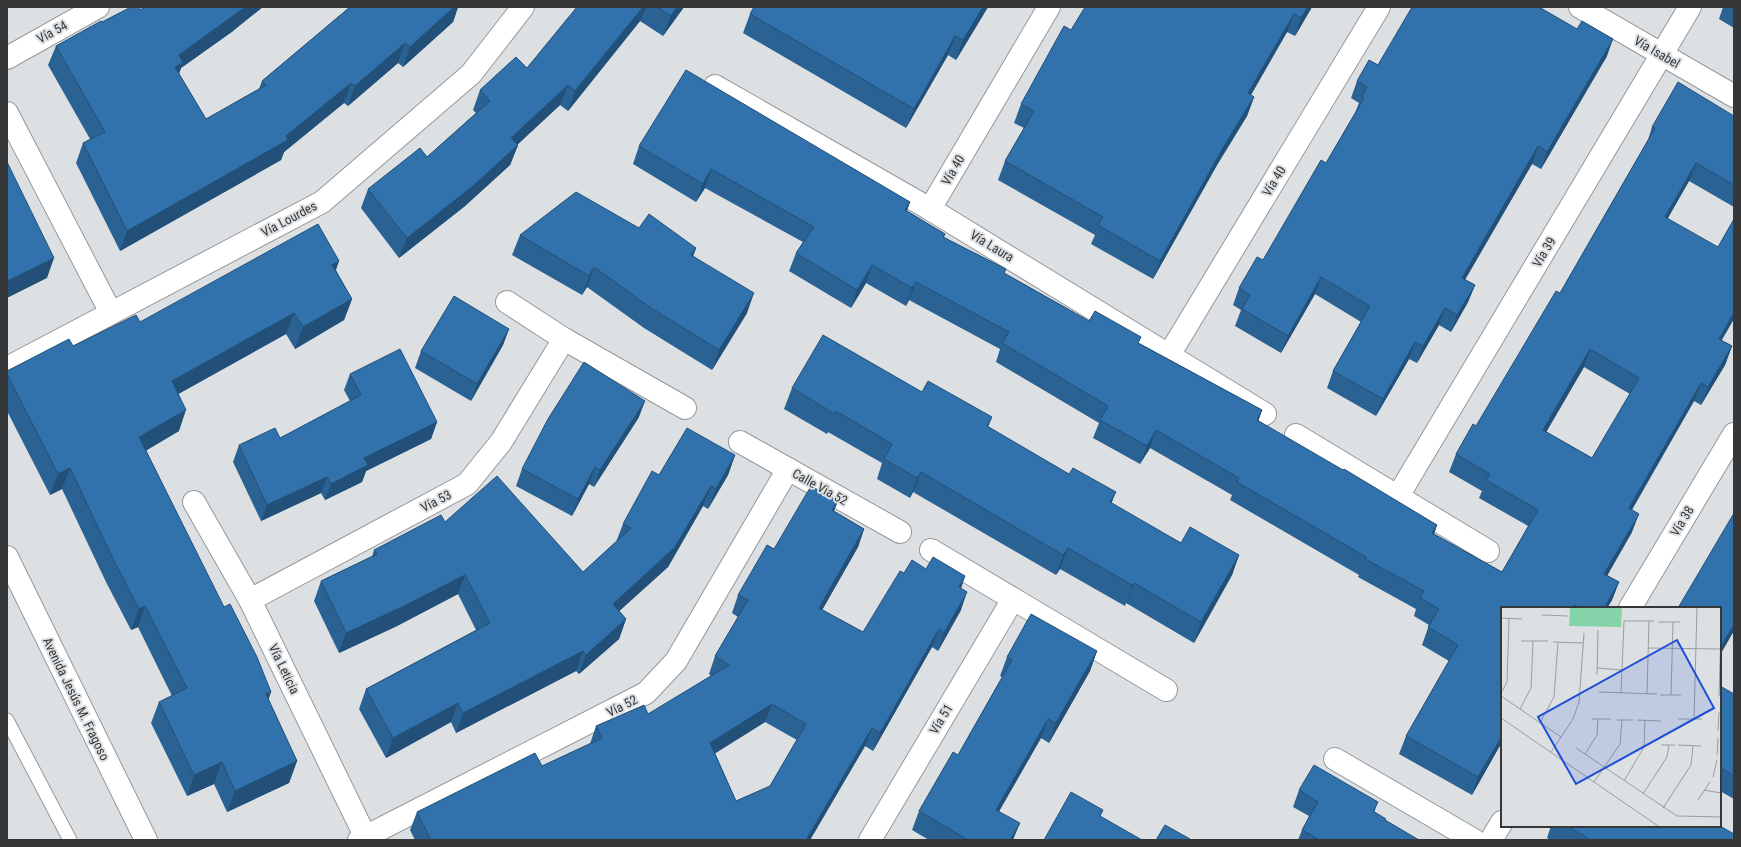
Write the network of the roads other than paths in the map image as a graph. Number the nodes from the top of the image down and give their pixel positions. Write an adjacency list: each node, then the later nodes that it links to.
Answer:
1 (98, 7): 8 (street, Vía 54)
2 (523, 7): 14 (street, Vía Lourdes)
3 (1049, 7): 12 (street, Vía 40)
4 (1379, 7): 16 (street, Vía 40)
5 (1580, 7): 7 (street, Vía Isabel)
6 (1690, 7): 7 (street, Vía 39)
7 (1662, 55): 10 (street, Vía Isabel); 24 (street, Vía 39)
8 (7, 58)
9 (715, 86): 12 (street, Vía Laura)
10 (1734, 96)
11 (7, 113): 14 (street)
12 (930, 209): 16 (street, Vía Laura)
13 (507, 302): 15 (street)
14 (111, 313): 17 (street, Vía Lourdes)
15 (564, 338): 18 (street); 31 (street, Vía 53)
16 (1169, 355): 19 (street, Vía Laura)
17 (7, 368)
18 (685, 408)
19 (1265, 414)
20 (1734, 434): 32 (street, Vía 38)
21 (1296, 435): 24 (street)
22 (740, 442): 23 (street, Calle Via 52)
23 (788, 469): 26 (street, Calle Via 52); 37 (street, Vía 52)
24 (1398, 496): 28 (street)
25 (194, 502): 31 (street, Vía Leticia)
26 (900, 532)
27 (931, 550): 30 (street)
28 (1488, 551)
29 (7, 557): 39 (street, Avenida Jesús M. Fragoso)
30 (1013, 599): 33 (street); 40 (street, Vía 51)
31 (250, 600): 37 (street, Vía Leticia)
32 (1631, 607)
33 (1166, 690)
34 (7, 720): 38 (lane)
35 (1335, 759): 41 (street)
36 (1501, 824): 42 (street)
37 (364, 839)
38 (70, 840)
39 (146, 840)
40 (870, 840)
41 (1474, 840)
42 (1491, 840)

